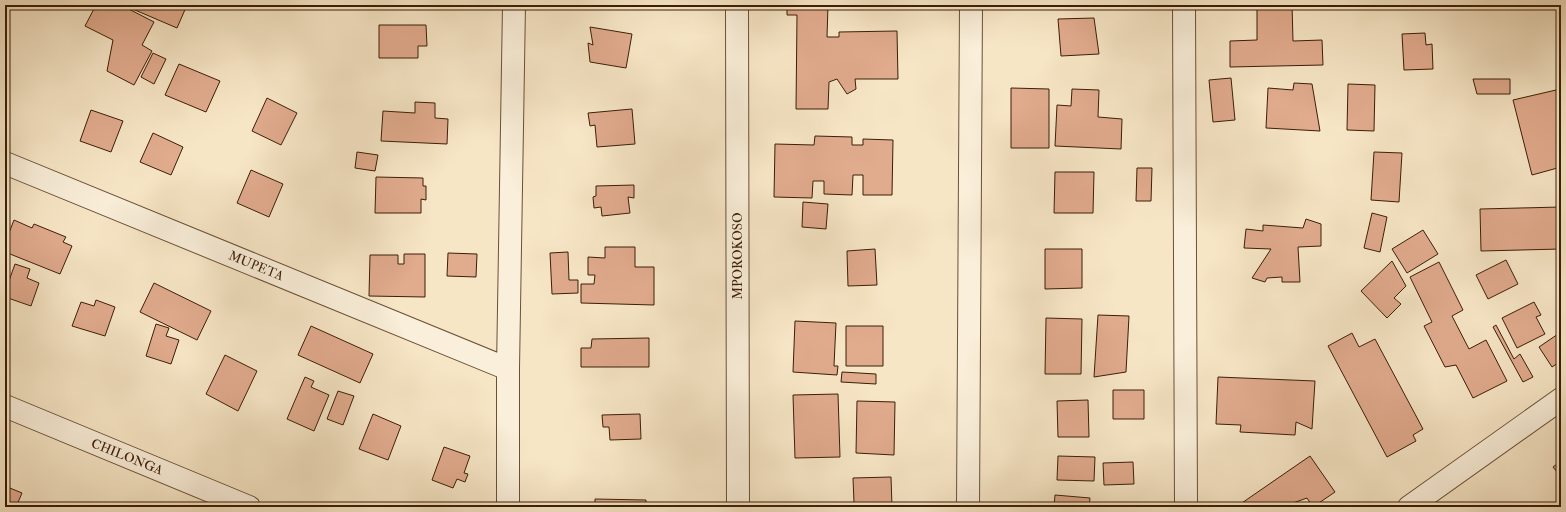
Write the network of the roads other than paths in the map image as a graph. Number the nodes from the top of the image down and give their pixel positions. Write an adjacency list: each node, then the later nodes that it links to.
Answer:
1 (514, 5): 6 (street)
2 (737, 5): 11 (street, MPOROKOSO)
3 (971, 5): 12 (street)
4 (1184, 5): 13 (street)
5 (5, 163): 6 (street, MUPETA)
6 (508, 369): 10 (street)
7 (1561, 399): 14 (street)
8 (5, 406): 9 (street, CHILONGA)
9 (249, 507)
10 (508, 507)
11 (738, 507)
12 (968, 507)
13 (1186, 507)
14 (1409, 507)

